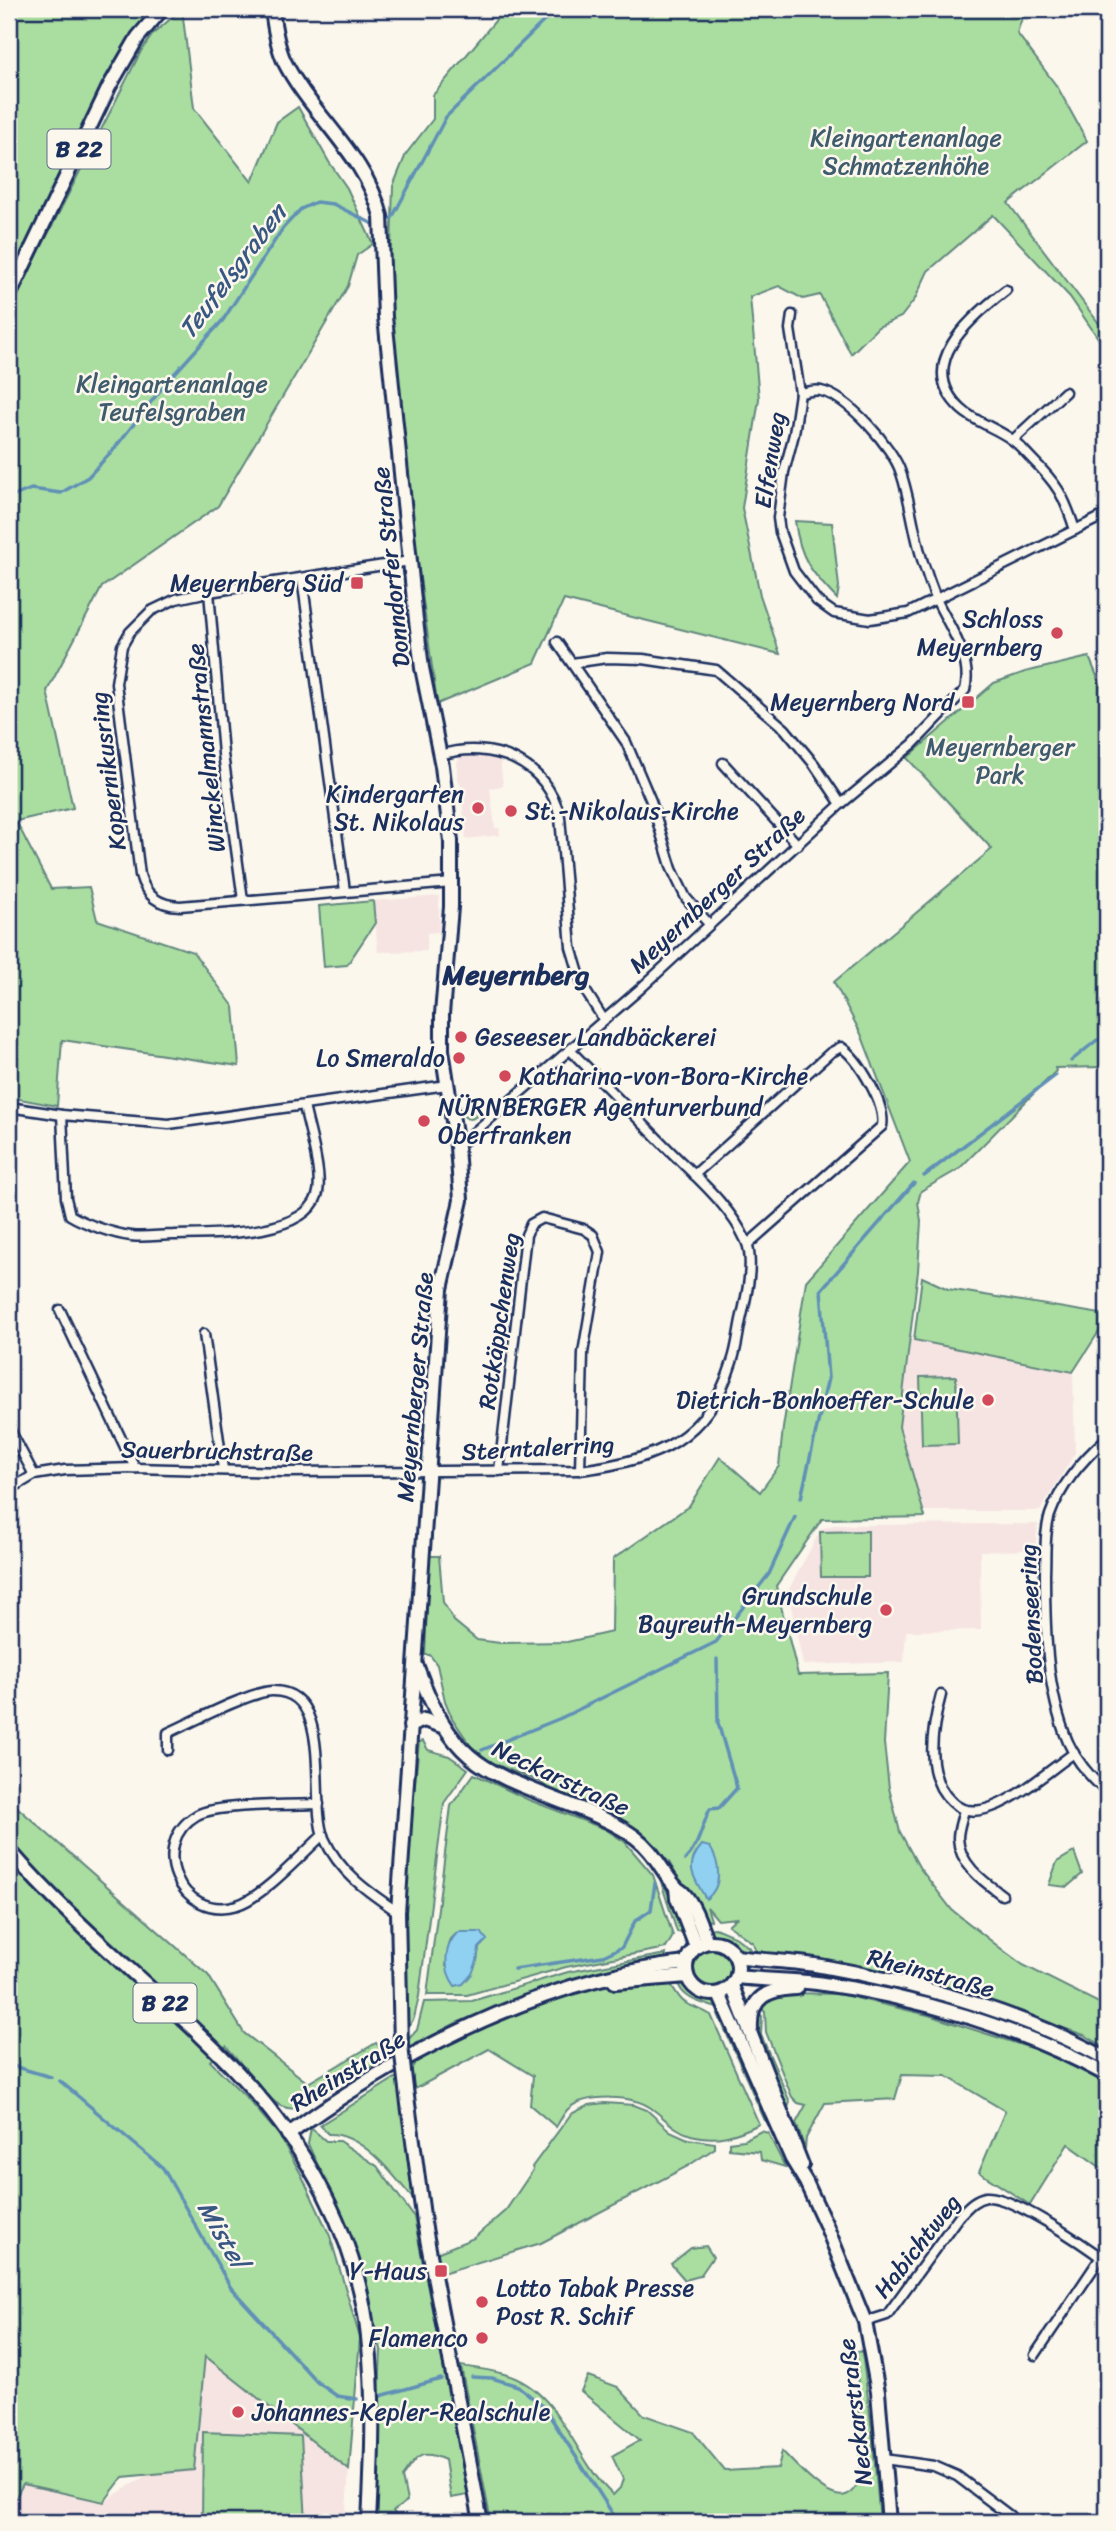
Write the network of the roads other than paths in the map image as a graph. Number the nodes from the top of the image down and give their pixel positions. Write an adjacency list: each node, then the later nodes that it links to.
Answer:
1 (162, 9): 4 (street, B 22)
2 (272, 9): 11 (street, Donndorfer Straße)
3 (1006, 290): 8 (street)
4 (9, 296)
5 (792, 315): 7 (street, Elfenweg)
6 (1065, 392): 8 (street)
7 (800, 393): 14 (street, Meyernberger Straße); 14 (street, Elfenweg)
8 (1013, 440): 10 (street)
9 (1107, 514): 10 (street)
10 (1075, 530): 14 (street)
11 (410, 561): 12 (street, Kopernikusring); 17 (street, Donndorfer Straße)
12 (302, 578): 13 (street, Kopernikusring); 22 (street)
13 (209, 592): 23 (street, Winckelmannstraße); 23 (street, Kopernikusring)
14 (937, 600): 19 (street, Meyernberger Straße)
15 (557, 642): 16 (street)
16 (572, 663): 19 (street); 24 (street)
17 (440, 755): 21 (street, Donndorfer Straße); 25 (street)
18 (723, 763): 20 (street)
19 (841, 804): 20 (street, Meyernberger Straße)
20 (798, 845): 24 (street, Meyernberger Straße)
21 (452, 883): 22 (street, Kopernikusring); 27 (street, Donndorfer Straße)
22 (345, 891): 23 (street, Kopernikusring)
23 (243, 900)
24 (709, 924): 25 (street, Meyernberger Straße)
25 (604, 1020): 26 (street, Meyernberger Straße)
26 (570, 1050): 31 (street, Meyernberger Straße); 32 (street)
27 (447, 1085): 28 (street); 31 (street, Donndorfer Straße)
28 (304, 1106): 30 (street); 30 (street)
29 (9, 1107): 30 (street)
30 (62, 1115)
31 (457, 1147): 41 (street, Meyernberger Straße)
32 (694, 1175): 33 (street); 33 (street)
33 (748, 1244): 40 (street, Sterntalerring)
34 (60, 1310): 38 (street)
35 (204, 1334): 39 (street)
36 (9, 1428): 43 (street)
37 (1107, 1438): 50 (street, Bodenseering)
38 (135, 1468): 39 (street, Sauerbruchstraße); 43 (street, Sauerbruchstraße)
39 (223, 1469): 41 (street, Sauerbruchstraße)
40 (580, 1470): 42 (street, Sterntalerring); 42 (street, Rotkäppchenweg)
41 (429, 1471): 42 (street, Sterntalerring); 45 (street, Meyernberger Straße)
42 (499, 1471)
43 (34, 1475): 44 (street, Sauerbruchstraße)
44 (9, 1490)
45 (415, 1664): 47 (street, Meyernberger Straße); 48 (street, Neckarstraße)
46 (941, 1695): 53 (street)
47 (410, 1726): 48 (street); 57 (street, Meyernberger Straße)
48 (443, 1726): 58 (street, Neckarstraße)
49 (168, 1750): 52 (street)
50 (1073, 1753): 51 (street, Bodenseering); 53 (street)
51 (1107, 1792)
52 (319, 1804): 54 (street); 54 (street)
53 (964, 1810): 56 (street)
54 (323, 1835): 57 (street)
55 (9, 1850): 67 (street, B 22)
56 (1002, 1895)
57 (398, 1912): 75 (street, Meyernberger Straße, bridge)
58 (702, 1945): 59 (street); 60 (street)
59 (736, 1956): 61 (street); 65 (street, Rheinstraße)
60 (687, 1969): 63 (street); 67 (street, Rheinstraße)
61 (734, 1982): 62 (street, Rheinstraße); 63 (street); 64 (street, Neckarstraße)
62 (818, 1983): 64 (street); 66 (street, Rheinstraße)
63 (719, 1994): 68 (street, Neckarstraße)
64 (752, 2037): 68 (street, Neckarstraße)
65 (1107, 2059)
66 (1107, 2075)
67 (288, 2135): 74 (street, B 22)
68 (806, 2182): 70 (street, Neckarstraße)
69 (1104, 2259): 70 (street, Habichtweg); 71 (street)
70 (865, 2322): 72 (street, Neckarstraße)
71 (1035, 2354)
72 (884, 2459): 73 (street); 76 (street, Neckarstraße)
73 (1010, 2516)
74 (369, 2522)
75 (481, 2522)
76 (889, 2522)

